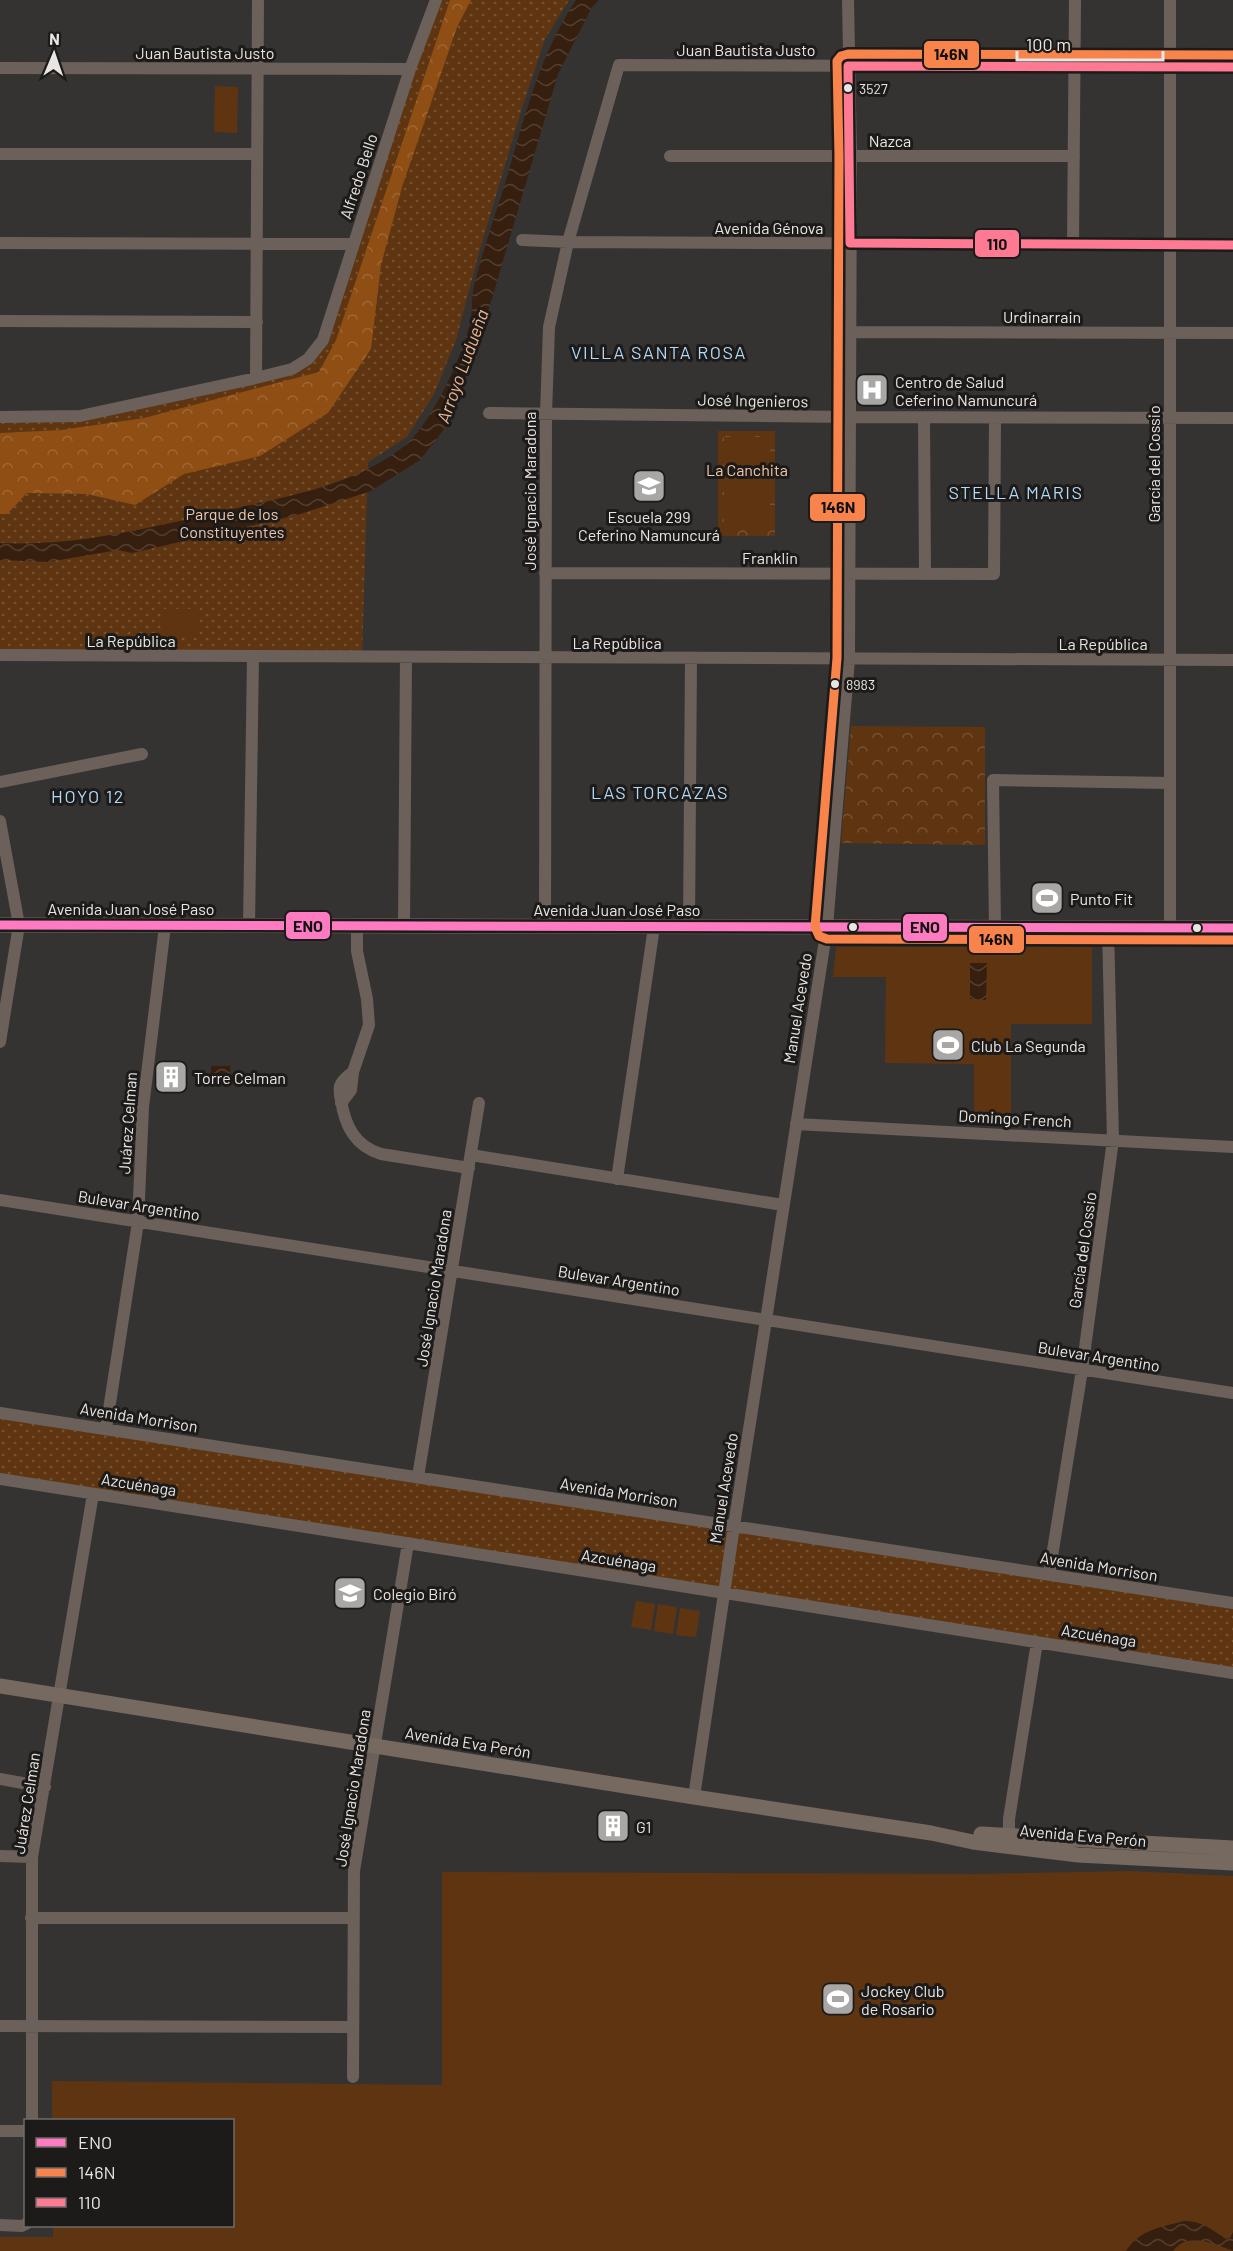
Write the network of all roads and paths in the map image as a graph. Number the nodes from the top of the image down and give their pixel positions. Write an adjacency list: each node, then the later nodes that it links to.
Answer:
1 (258, 0): 12 (street)
2 (436, 0): 13 (street, Alfredo Bello)
3 (848, 0): 7 (street, Manuel Acevedo)
4 (1075, 0): 8 (street)
5 (1170, 0): 9 (street, García del Cossio)
6 (619, 65): 7 (street, Juan Bautista Justo); 20 (street, José Ignacio Maradona)
7 (848, 66): 8 (street, Juan Bautista Justo); 17 (street, Manuel Acevedo)
8 (1075, 67): 9 (street, Juan Bautista Justo); 18 (street)
9 (1170, 67): 11 (street, Juan Bautista Justo); 26 (street, García del Cossio)
10 (0, 68): 12 (street, Juan Bautista Justo)
11 (1233, 68)
12 (258, 69): 13 (street, Juan Bautista Justo); 15 (street)
13 (410, 69): 24 (street, Alfredo Bello)
14 (0, 154): 15 (street)
15 (257, 154): 23 (street)
16 (670, 156): 17 (street, Nazca)
17 (850, 156): 18 (street, Nazca); 22 (street, Manuel Acevedo)
18 (1074, 156): 25 (street)
19 (522, 240): 20 (street, Avenida Génova)
20 (568, 242): 22 (street, Avenida Génova); 35 (street, José Ignacio Maradona)
21 (0, 243): 23 (street)
22 (850, 243): 25 (street, Avenida Génova); 30 (street, Manuel Acevedo)
23 (257, 244): 24 (street); 29 (street)
24 (353, 244): 33 (street, Alfredo Bello)
25 (1073, 244): 26 (street, Avenida Génova)
26 (1170, 245): 27 (street, Avenida Génova); 31 (street, García del Cossio)
27 (1233, 245)
28 (0, 321): 29 (street)
29 (256, 322): 33 (street)
30 (850, 332): 31 (street, Urdinarrain); 37 (street, Manuel Acevedo)
31 (1170, 333): 32 (street, Urdinarrain); 40 (street, García del Cossio)
32 (1233, 333)
33 (256, 378): 36 (street)
34 (489, 413): 35 (street, José Ingenieros)
35 (546, 414): 37 (street, José Ingenieros); 42 (street, José Ignacio Maradona)
36 (0, 417)
37 (850, 417): 38 (street, José Ingenieros); 43 (street, Manuel Acevedo)
38 (924, 418): 39 (street, José Ingenieros); 44 (street)
39 (995, 418): 40 (street, José Ingenieros); 44 (street, Franklin)
40 (1170, 418): 41 (street, José Ingenieros); 51 (street, García del Cossio)
41 (1233, 418)
42 (545, 573): 43 (street, Franklin); 48 (street, José Ignacio Maradona)
43 (849, 574): 44 (street, Franklin); 50 (street, Manuel Acevedo)
44 (926, 574)
45 (0, 656): 46 (street, La República)
46 (253, 657): 47 (street, La República); 60 (street)
47 (406, 657): 48 (street, La República); 62 (street)
48 (545, 658): 49 (street, La República); 63 (street, José Ignacio Maradona)
49 (691, 658): 50 (street, La República); 65 (street)
50 (849, 659): 51 (street, La República); 66 (street, Manuel Acevedo)
51 (1170, 660): 52 (street, La República); 55 (street, García del Cossio)
52 (1233, 660)
53 (142, 754): 54 (street)
54 (0, 782)
55 (1170, 783): 67 (street); 69 (street, García del Cossio)
56 (0, 821): 58 (street)
57 (0, 925): 58 (main road, Avenida Juan José Paso)
58 (19, 925): 59 (main road, Avenida Juan José Paso); 71 (street)
59 (165, 926): 60 (main road, Avenida Juan José Paso); 81 (street, Juárez Celman)
60 (249, 926): 61 (main road, Avenida Juan José Paso)
61 (357, 926): 62 (main road, Avenida Juan José Paso); 77 (street)
62 (404, 926): 63 (main road, Avenida Juan José Paso)
63 (545, 927): 64 (main road, Avenida Juan José Paso)
64 (654, 927): 65 (main road, Avenida Juan José Paso); 78 (street)
65 (689, 927): 66 (main road, Avenida Juan José Paso)
66 (827, 927): 67 (main road, Avenida Juan José Paso); 73 (street, Manuel Acevedo)
67 (995, 928): 68 (main road, Avenida Juan José Paso)
68 (1108, 928): 69 (main road, Avenida Juan José Paso); 74 (street, García del Cossio)
69 (1170, 928): 70 (main road, Avenida Juan José Paso)
70 (1233, 928)
71 (0, 1042)
72 (479, 1103): 76 (street, José Ignacio Maradona)
73 (796, 1124): 74 (street, Domingo French); 80 (street, Manuel Acevedo)
74 (1113, 1140): 75 (street, Domingo French); 84 (street, García del Cossio)
75 (1233, 1147)
76 (471, 1155): 77 (street, José Ignacio Maradona); 78 (street)
77 (469, 1168): 82 (street, José Ignacio Maradona)
78 (617, 1179): 80 (street)
79 (0, 1200): 81 (street, Bulevar Argentino)
80 (783, 1205): 83 (street, Manuel Acevedo)
81 (138, 1222): 82 (street, Bulevar Argentino); 87 (street, Juárez Celman)
82 (452, 1271): 83 (street, Bulevar Argentino); 88 (street, José Ignacio Maradona)
83 (765, 1320): 84 (street, Bulevar Argentino); 91 (street, Manuel Acevedo)
84 (1082, 1370): 85 (street, Bulevar Argentino); 93 (street, García del Cossio)
85 (1233, 1393)
86 (0, 1413): 87 (street, Avenida Morrison)
87 (105, 1429): 88 (street, Avenida Morrison)
88 (418, 1477): 91 (street, Avenida Morrison)
89 (0, 1479): 90 (street, Azcuénaga)
90 (93, 1494): 92 (street, Azcuénaga); 99 (street, Juárez Celman)
91 (734, 1526): 93 (street, Avenida Morrison); 94 (street, Manuel Acevedo)
92 (408, 1544): 94 (street, Azcuénaga); 100 (street, José Ignacio Maradona)
93 (1049, 1575): 95 (street, Avenida Morrison)
94 (724, 1593): 96 (street, Azcuénaga); 103 (street, Manuel Acevedo)
95 (1233, 1603)
96 (1037, 1642): 97 (street, Azcuénaga); 104 (street)
97 (1233, 1673)
98 (0, 1686): 99 (main road, Avenida Eva Perón)
99 (61, 1695): 100 (main road, Avenida Eva Perón); 102 (street, Juárez Celman)
100 (376, 1745): 103 (main road, Avenida Eva Perón); 110 (street, José Ignacio Maradona)
101 (0, 1779): 102 (street)
102 (45, 1786): 107 (street, Juárez Celman)
103 (694, 1797): 104 (main road, Avenida Eva Perón)
104 (1009, 1841): 105 (main road, Avenida Eva Perón); 108 (main road, Avenida Eva Perón)
105 (1233, 1848)
106 (0, 1856): 107 (street)
107 (32, 1857): 109 (street, Juárez Celman)
108 (1233, 1863)
109 (32, 1918): 110 (street); 112 (street, Juárez Celman)
110 (353, 1918): 113 (street, José Ignacio Maradona)
111 (0, 2026): 112 (street)
112 (33, 2026): 113 (street); 115 (street, Juárez Celman)
113 (353, 2027): 114 (street, José Ignacio Maradona)
114 (353, 2077)
115 (32, 2119)
116 (0, 2131): 117 (street)
117 (24, 2131)
118 (0, 2225): 119 (street)
119 (24, 2225)

